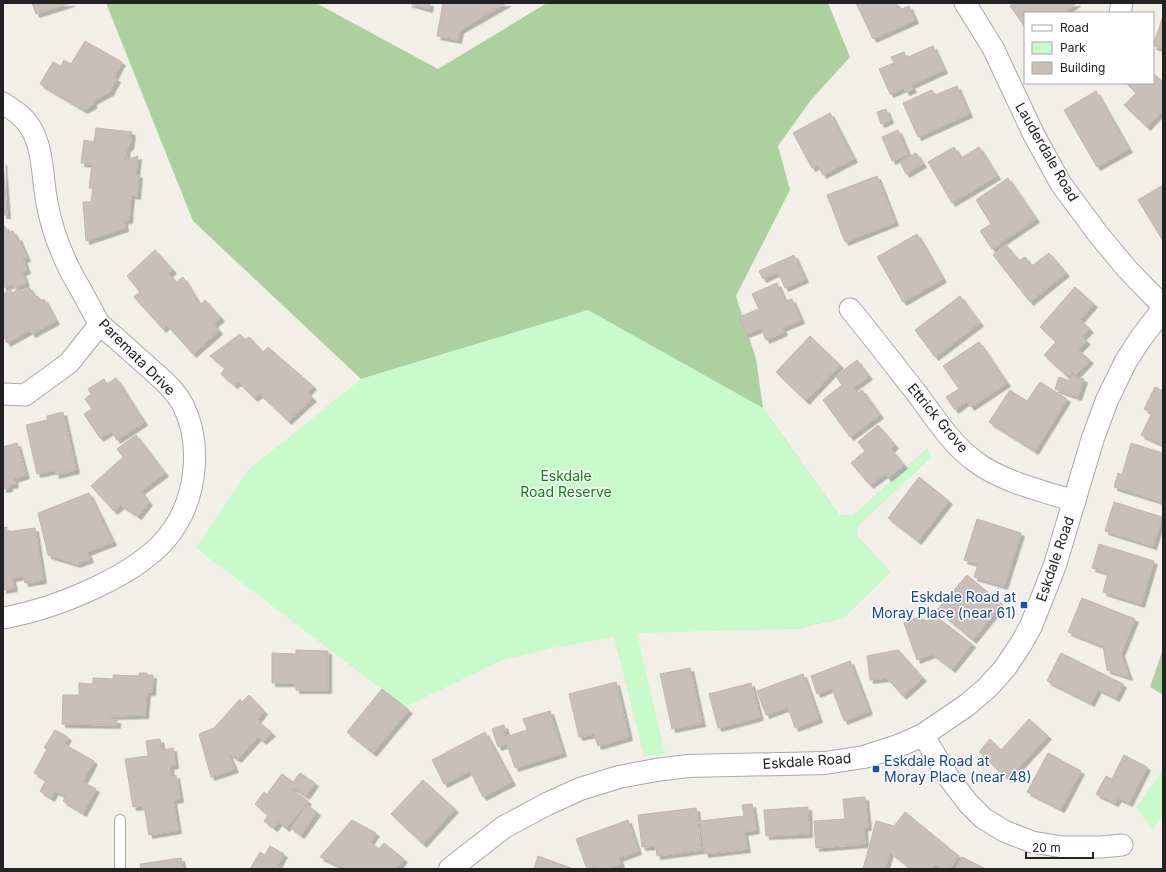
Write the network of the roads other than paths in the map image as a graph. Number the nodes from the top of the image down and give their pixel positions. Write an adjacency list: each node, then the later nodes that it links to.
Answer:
1 (965, 3): 2 (street, Lauderdale Road)
2 (1021, 88): 4 (street, Lauderdale Road)
3 (3, 103): 6 (street, Paremata Drive)
4 (1163, 307): 8 (street, Eskdale Road)
5 (850, 309): 8 (street, Ettrick Grove)
6 (100, 324): 7 (street); 9 (street, Paremata Drive)
7 (3, 394)
8 (1075, 501): 10 (street, Eskdale Road)
9 (3, 618)
10 (923, 735): 12 (street); 14 (street, Eskdale Road)
11 (120, 820): 13 (lane)
12 (1122, 845)
13 (120, 869)
14 (450, 869)

